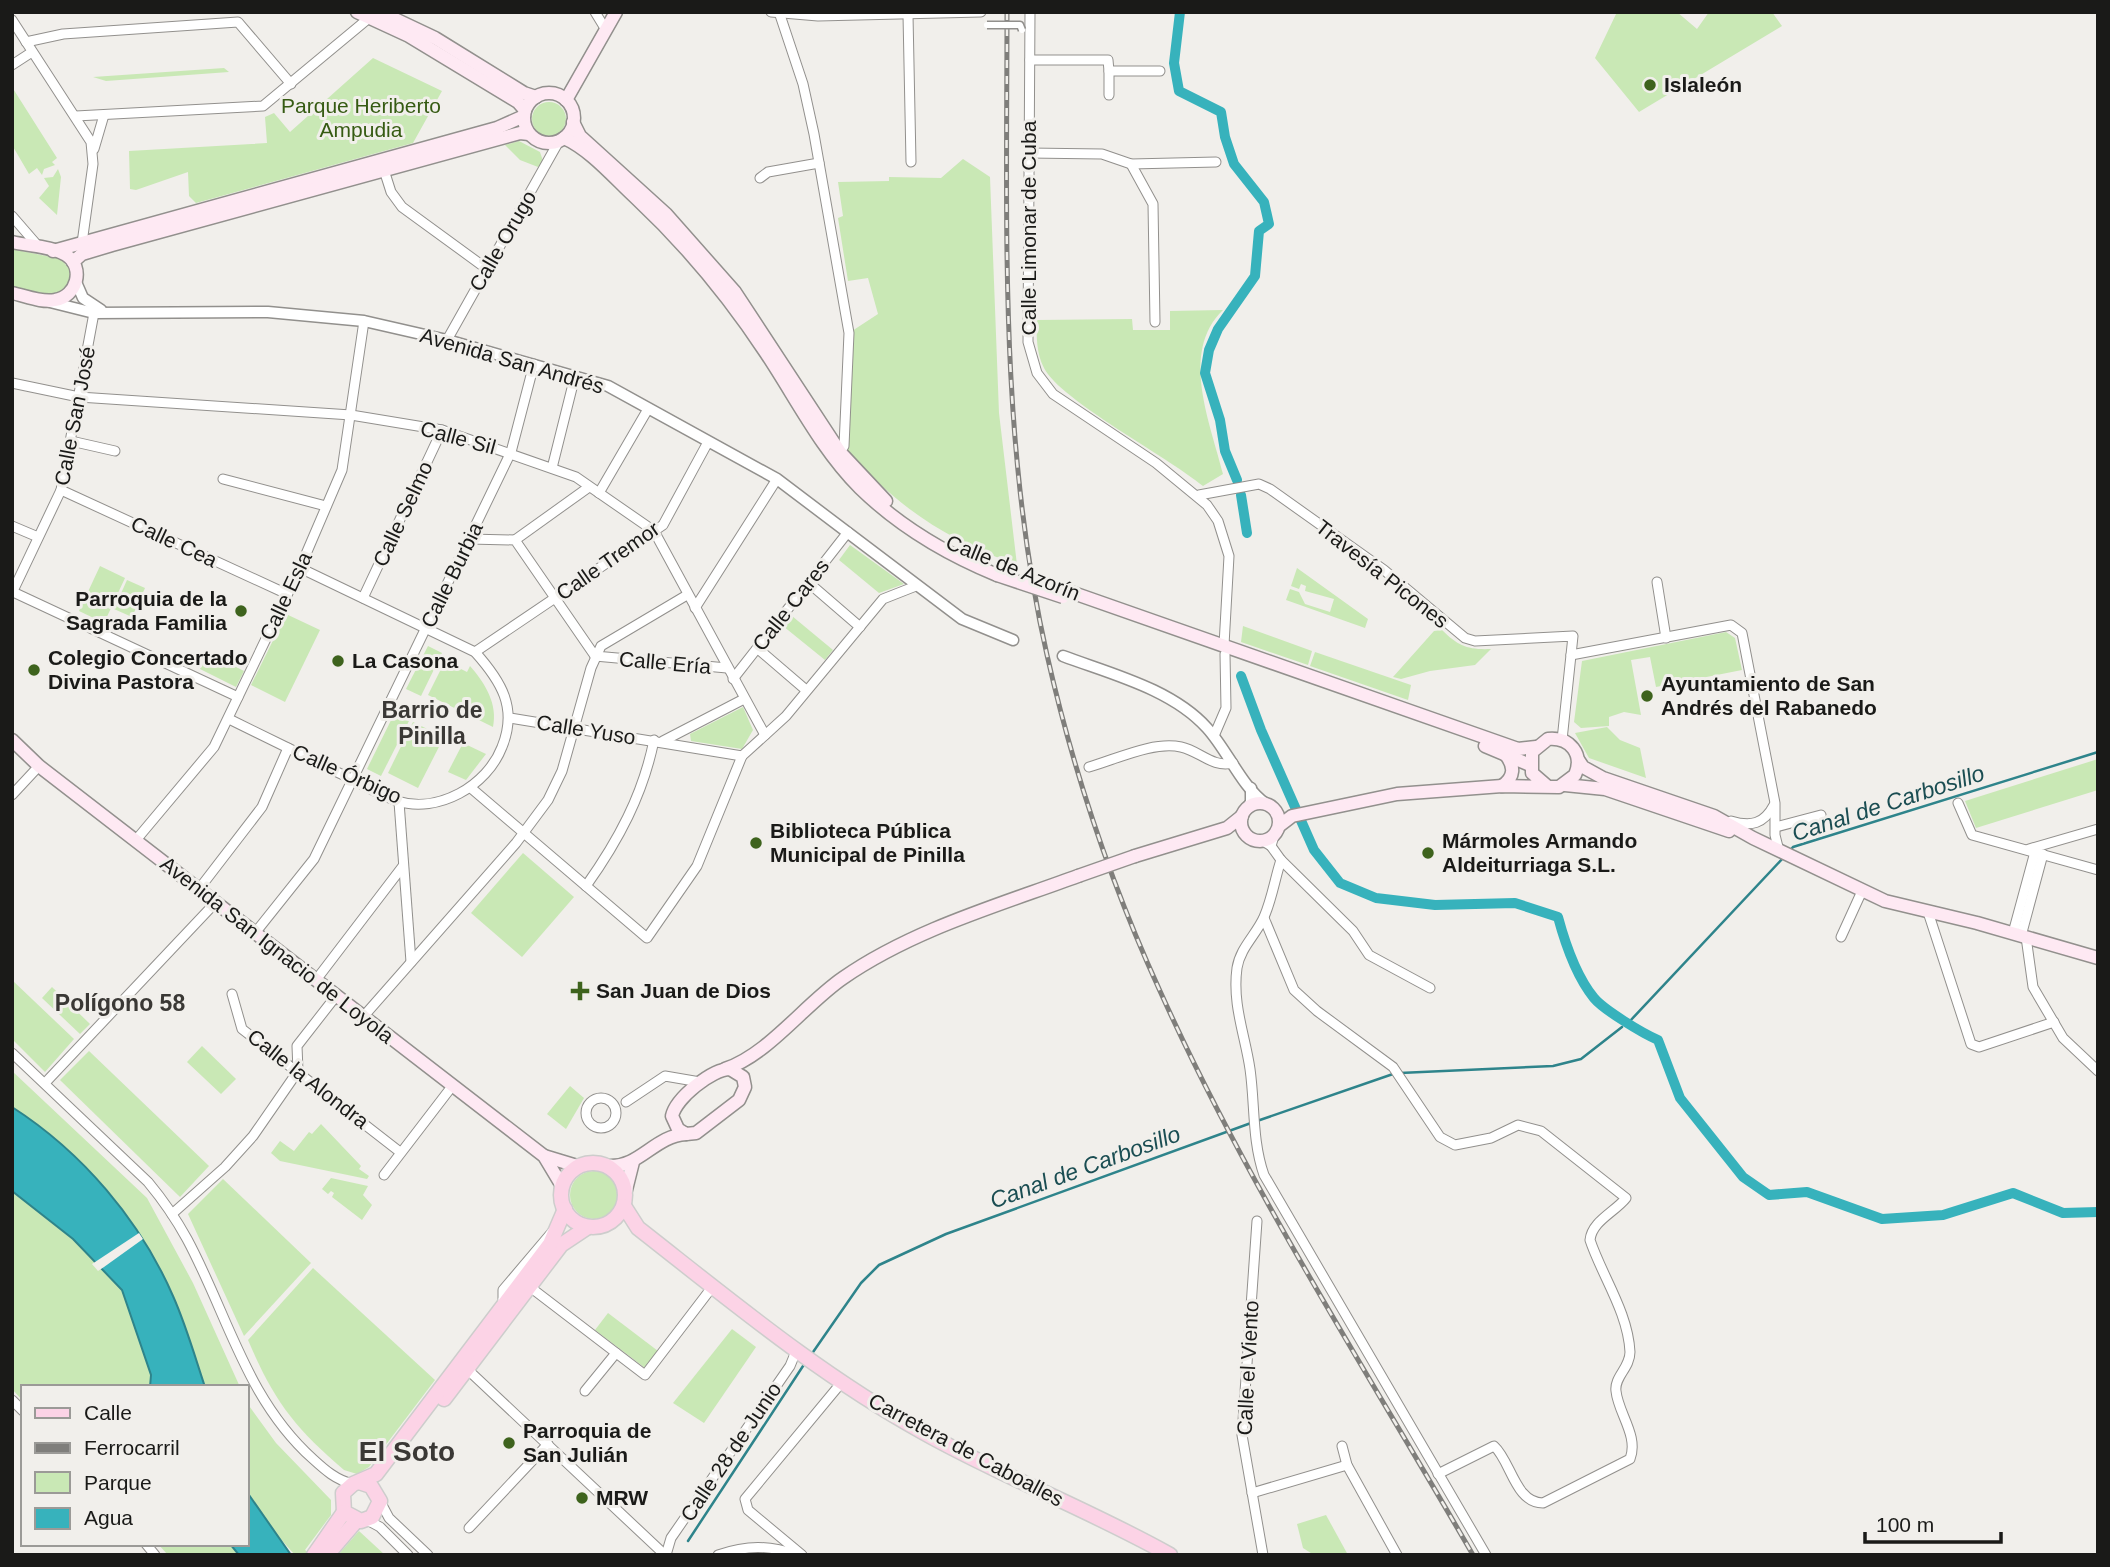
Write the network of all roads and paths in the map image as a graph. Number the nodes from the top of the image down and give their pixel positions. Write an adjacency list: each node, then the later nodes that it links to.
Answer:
1 (595, 12): 13 (street)
2 (616, 12): 13 (main road)
3 (758, 12): 5 (street)
4 (1030, 12): 17 (street, Calle Limonar de Cuba)
5 (775, 13): 8 (street); 35 (street)
6 (981, 13): 10 (street)
7 (369, 14): 21 (street); 23 (main road); 25 (main road)
8 (818, 14): 9 (street)
9 (896, 14): 10 (street)
10 (908, 15): 33 (street)
11 (12, 20): 15 (street)
12 (986, 25): 14 (street, bridge)
13 (606, 30): 24 (main road)
14 (1022, 30)
15 (26, 42): 16 (street); 21 (street)
16 (32, 52): 18 (street); 27 (street)
17 (1030, 60): 19 (street); 32 (street, Calle Limonar de Cuba)
18 (12, 65)
19 (1109, 71): 20 (street); 22 (street)
20 (1160, 71)
21 (290, 84): 26 (street)
22 (1109, 94)
23 (536, 97): 24 (main road); 25 (main road)
24 (566, 100): 28 (main road)
25 (525, 113): 29 (main road); 41 (main road)
26 (104, 115): 27 (street); 31 (street)
27 (76, 116): 31 (street)
28 (573, 122): 30 (main road); 64 (main road, Calle de Azorín)
29 (529, 134): 30 (main road); 37 (main road)
30 (561, 140): 44 (street, Calle Orugo); 80 (main road, Calle de Azorín)
31 (94, 151): 41 (street)
32 (1029, 153): 36 (street); 71 (street, Calle Limonar de Cuba)
33 (911, 162)
34 (1216, 162): 36 (street)
35 (819, 163): 38 (street); 64 (street)
36 (1131, 164): 51 (street)
37 (384, 170): 43 (main road); 44 (street)
38 (760, 178)
39 (12, 216): 42 (street)
40 (12, 242): 42 (main road)
41 (82, 243): 42 (main road)
42 (48, 250): 43 (main road)
43 (73, 262): 45 (main road)
44 (487, 269): 52 (street, Calle Orugo)
45 (76, 282): 47 (main road); 49 (street)
46 (12, 293): 47 (main road)
47 (47, 301): 48 (street, Avenida San Andrés)
48 (94, 313): 49 (street, Avenida San Andrés); 56 (street, Calle San José)
49 (107, 313): 50 (street, Avenida San Andrés)
50 (364, 321): 52 (street, Avenida San Andrés); 58 (street, Calle Esla)
51 (1155, 322)
52 (447, 340): 53 (street, Avenida San Andrés)
53 (534, 364): 54 (street, Avenida San Andrés); 63 (street, Calle Burbia)
54 (575, 376): 57 (street, Avenida San Andrés); 65 (street)
55 (12, 383): 56 (street, Calle Sil)
56 (79, 397): 58 (street, Calle Sil); 60 (street, Calle San José)
57 (648, 409): 61 (street, Avenida San Andrés); 70 (street)
58 (351, 415): 59 (street, Calle Sil); 72 (street, Calle Esla)
59 (442, 430): 63 (street, Calle Sil); 87 (street, Calle Selmo)
60 (71, 441): 62 (street); 69 (street, Calle San José)
61 (708, 442): 67 (street, Avenida San Andrés); 74 (street, Calle Tremor)
62 (115, 451)
63 (511, 452): 65 (street, Calle Sil); 77 (street, Calle Burbia)
64 (840, 452): 80 (main road, Calle de Azorín)
65 (552, 468): 68 (street, Calle Sil)
66 (223, 479): 72 (street)
67 (777, 479): 75 (street, Avenida San Andrés); 89 (street)
68 (589, 487): 70 (street, Calle Sil); 78 (street)
69 (61, 490): 76 (street, Calle San José); 85 (street, Calle Cea)
70 (599, 492): 74 (street, Calle Sil)
71 (1199, 495): 95 (street, Calle Limonar de Cuba); 97 (street, Travesía Picones)
72 (326, 506): 79 (street, Calle Esla)
73 (12, 526): 76 (street)
74 (654, 531): 86 (street, Calle Sil); 88 (street, Calle Tremor)
75 (848, 532): 82 (street, Calle Cares); 83 (street, Avenida San Andrés)
76 (38, 537): 84 (street, Calle San José)
77 (469, 539): 78 (street); 91 (street, Calle Burbia)
78 (515, 540): 88 (street)
79 (300, 568): 85 (street, Calle Esla); 87 (street)
80 (997, 570): 95 (main road, Calle de Azorín, bridge)
81 (1657, 582): 92 (street)
82 (809, 583): 90 (street); 94 (street, Calle Cares)
83 (916, 586): 90 (street); 93 (street, Avenida San Andrés)
84 (13, 592): 103 (street)
85 (287, 594): 103 (street, Calle Esla)
86 (687, 595): 89 (street, Calle Sil); 98 (street)
87 (363, 598): 91 (street)
88 (555, 599): 96 (street, Calle Tremor); 98 (street)
89 (695, 608): 100 (street, Calle Sil)
90 (860, 627): 102 (street)
91 (426, 628): 96 (street); 122 (street, Calle Burbia)
92 (1666, 638): 97 (street); 130 (street)
93 (1013, 640)
94 (757, 648): 101 (street, Calle Cares); 102 (street)
95 (1224, 650): 109 (street, Calle Limonar de Cuba); 113 (main road, Calle de Azorín); 115 (main road, Calle de Azorín)
96 (475, 652): 105 (street)
97 (1571, 655): 112 (street)
98 (595, 656): 100 (street, Calle Ería); 107 (street, Calle Ería)
99 (1063, 656): 109 (street)
100 (727, 668): 101 (street, Calle Sil)
101 (733, 679): 104 (street, Calle Sil)
102 (806, 691): 108 (street)
103 (238, 697): 106 (street, Calle Esla)
104 (744, 699): 108 (street, Calle Sil); 111 (street, Calle Yuso)
105 (509, 718): 107 (street, Calle Yuso); 126 (street, Calle Órbigo)
106 (229, 719): 114 (street, Calle Órbigo); 144 (street, Calle Esla)
107 (573, 728): 111 (street, Calle Yuso); 140 (street, Calle Ería)
108 (765, 735): 116 (street)
109 (1214, 736): 118 (street)
110 (12, 740): 119 (main road, Avenida San Ignacio de Loyola)
111 (658, 740): 116 (street, Calle Yuso); 150 (street)
112 (1562, 740): 113 (main road); 117 (main road)
113 (1536, 747): 120 (main road)
114 (288, 748): 122 (street, Calle Órbigo); 151 (street)
115 (1505, 754): 120 (main road, Calle de Azorín); 124 (main road)
116 (742, 756): 150 (street)
117 (1579, 761): 123 (main road); 136 (main road)
118 (1233, 763): 121 (street); 127 (street)
119 (39, 766): 128 (street); 144 (main road, Avenida San Ignacio de Loyola)
120 (1530, 766): 124 (main road); 125 (main road)
121 (1089, 767)
122 (352, 780): 129 (street, Calle Órbigo); 156 (street, Calle Burbia)
123 (1564, 785): 125 (main road); 143 (main road)
124 (1502, 786): 125 (main road); 134 (main road)
125 (1547, 786)
126 (471, 788): 129 (street, Calle Órbigo); 140 (street)
127 (1251, 788): 132 (street); 133 (street)
128 (12, 795)
129 (399, 802): 148 (street)
130 (1774, 803): 136 (street); 137 (street)
131 (1958, 803): 145 (street)
132 (1271, 808): 133 (main road); 134 (main road); 142 (main road)
133 (1245, 813): 138 (main road); 141 (main road)
134 (1297, 815): 142 (main road)
135 (1821, 815): 137 (street)
136 (1714, 816): 143 (main road)
137 (1776, 827): 146 (street)
138 (1227, 828): 141 (main road); 168 (main road, bridge)
139 (2098, 829): 145 (street)
140 (524, 832): 150 (street); 160 (street, Calle Ería)
141 (1247, 836): 142 (main road)
142 (1272, 837): 147 (street)
143 (1753, 838): 146 (main road)
144 (139, 843): 151 (main road, Avenida San Ignacio de Loyola)
145 (2035, 852): 149 (street); 157 (street)
146 (1784, 854): 152 (main road)
147 (1280, 860): 155 (street); 162 (street)
148 (403, 866): 160 (street); 161 (street)
149 (2098, 870)
150 (586, 886)
151 (199, 890): 153 (main road, Avenida San Ignacio de Loyola)
152 (1862, 891): 154 (main road); 158 (street)
153 (216, 902): 156 (main road, Avenida San Ignacio de Loyola); 175 (street)
154 (1928, 912): 157 (main road); 166 (street)
155 (1264, 918): 209 (street); 209 (street)
156 (256, 933): 161 (main road, Avenida San Ignacio de Loyola)
157 (2020, 935): 159 (main road); 166 (street)
158 (1841, 937)
159 (2098, 958)
160 (411, 962): 165 (street, Calle Ería)
161 (316, 980): 164 (main road, Avenida San Ignacio de Loyola)
162 (1430, 988)
163 (232, 994): 170 (street, Calle la Alondra)
164 (336, 996): 165 (main road, Avenida San Ignacio de Loyola); 170 (street)
165 (363, 1017): 176 (main road, Avenida San Ignacio de Loyola)
166 (2054, 1022): 171 (street)
167 (12, 1053): 175 (street)
168 (753, 1056): 169 (main road); 174 (main road)
169 (725, 1069): 173 (main road); 174 (main road)
170 (298, 1071): 182 (street, Calle la Alondra); 192 (street)
171 (2098, 1071)
172 (677, 1076): 173 (street); 177 (street); 178 (street)
173 (705, 1081): 177 (main road)
174 (745, 1082): 180 (main road)
175 (45, 1083): 192 (street)
176 (453, 1085): 182 (street); 183 (main road, Avenida San Ignacio de Loyola)
177 (684, 1099): 179 (main road)
178 (615, 1108)
179 (672, 1116): 180 (main road); 181 (main road)
180 (687, 1134): 181 (main road)
181 (661, 1139): 184 (main road)
182 (400, 1152): 187 (street)
183 (544, 1156): 185 (main road); 188 (main road)
184 (633, 1163): 186 (main road); 189 (main road)
185 (577, 1166): 186 (main road); 188 (main road)
186 (608, 1166): 189 (main road)
187 (384, 1175)
188 (562, 1186): 191 (main road)
189 (626, 1190): 190 (main road)
190 (624, 1206): 194 (main road); 196 (main road, Carretera de Caboalles)
191 (565, 1209): 195 (main road); 199 (main road)
192 (172, 1214): 208 (street)
193 (1257, 1221): 211 (street, Calle el Viento)
194 (604, 1225): 195 (main road); 196 (main road)
195 (588, 1227): 198 (main road)
196 (638, 1228): 197 (main road, Carretera de Caboalles)
197 (713, 1286): 200 (street); 201 (main road, Carretera de Caboalles)
198 (530, 1287): 199 (main road); 200 (street)
199 (502, 1311): 202 (main road); 210 (main road)
200 (616, 1353): 204 (street)
201 (804, 1355): 203 (main road, Carretera de Caboalles); 222 (street, Calle 28 de Junio)
202 (467, 1369): 205 (street); 212 (main road)
203 (842, 1382): 215 (street); 225 (main road, Carretera de Caboalles)
204 (585, 1391)
205 (548, 1444): 216 (street); 222 (street)
206 (1342, 1446): 207 (street)
207 (1347, 1465): 211 (street); 227 (street)
208 (328, 1473): 210 (street); 213 (street)
209 (1438, 1474): 228 (street)
210 (356, 1483): 212 (main road); 213 (main road)
211 (1252, 1493): 226 (street, Calle el Viento)
212 (379, 1498): 214 (main road); 221 (street)
213 (343, 1505): 214 (main road); 218 (main road)
214 (362, 1520): 219 (main road); 220 (street)
215 (767, 1527): 217 (street); 224 (street)
216 (470, 1528)
217 (767, 1546): 223 (street); 224 (street)
218 (314, 1555)
219 (327, 1555)
220 (408, 1555)
221 (428, 1555)
222 (669, 1555)
223 (718, 1555)
224 (799, 1555)
225 (1170, 1555)
226 (1263, 1555)
227 (1396, 1555)
228 (1486, 1555)

